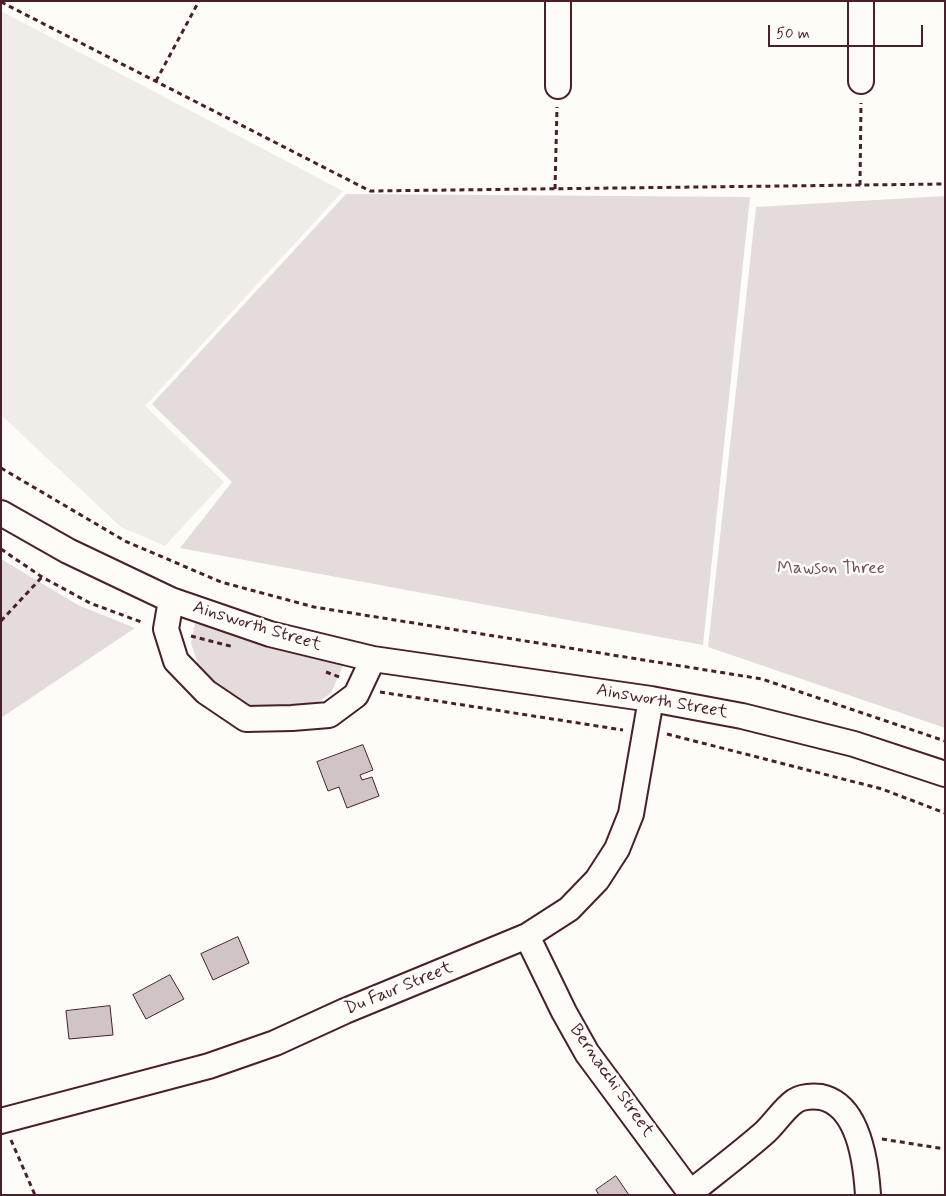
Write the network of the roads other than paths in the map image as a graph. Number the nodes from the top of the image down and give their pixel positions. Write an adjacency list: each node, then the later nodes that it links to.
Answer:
1 (558, 1): 4 (street)
2 (861, 1): 3 (street)
3 (861, 81)
4 (558, 86)
5 (1, 513): 6 (street, Ainsworth Street)
6 (171, 600): 7 (street, Ainsworth Street); 7 (street, Ainsworth Street)
7 (373, 658): 8 (street, Ainsworth Street)
8 (651, 698): 9 (street, Ainsworth Street); 10 (street, Du Faur Street)
9 (945, 774)
10 (528, 936): 11 (street, Du Faur Street); 12 (street, Bernacchi Street)
11 (2, 1121)
12 (692, 1193): 13 (street, Bernacchi Street)
13 (868, 1195)

